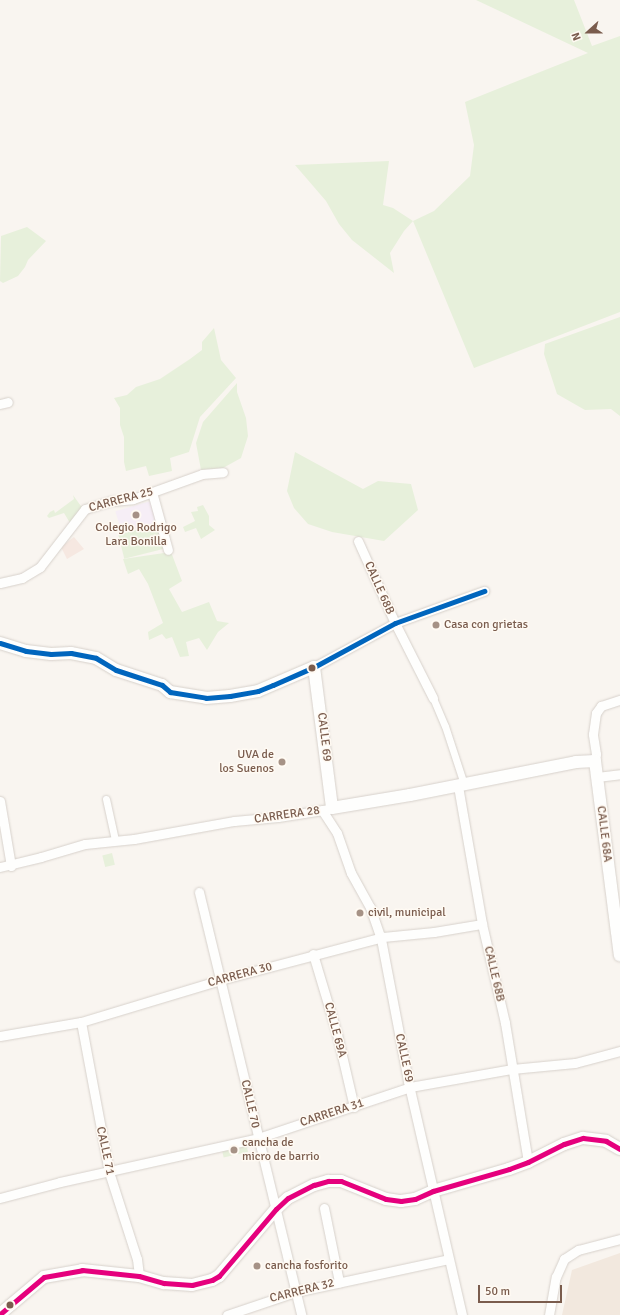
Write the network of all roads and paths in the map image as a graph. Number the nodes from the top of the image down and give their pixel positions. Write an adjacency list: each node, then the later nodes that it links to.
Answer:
1 (223, 472): 2 (street, CARRERA 25)
2 (152, 492): 4 (street); 5 (street, CARRERA 25)
3 (358, 541): 7 (street, CALLE 68B)
4 (168, 550)
5 (0, 583)
6 (484, 591): 7 (street)
7 (395, 622): 9 (street); 10 (street, CALLE 68B)
8 (0, 643): 9 (street)
9 (314, 667): 18 (street, CALLE 69)
10 (433, 698): 15 (street)
11 (620, 700): 12 (street, CALLE 68A)
12 (595, 761): 14 (street, CALLE 68A); 15 (street, CARRERA 28)
13 (620, 774): 14 (street)
14 (597, 777): 23 (street, CALLE 68A)
15 (461, 785): 18 (street, CARRERA 28); 24 (street, CALLE 68B)
16 (106, 799): 19 (street)
17 (0, 801): 20 (street)
18 (327, 809): 19 (street, CARRERA 28); 25 (street, CALLE 69)
19 (115, 840): 20 (street, CARRERA 28)
20 (11, 866): 21 (street, CARRERA 28)
21 (0, 867)
22 (199, 892): 28 (street, CALLE 70)
23 (616, 897): 27 (street, CALLE 68A)
24 (482, 924): 25 (street, CARRERA 30); 32 (street, CALLE 68B)
25 (380, 938): 26 (street, CARRERA 30); 33 (street, CALLE 69)
26 (313, 954): 28 (street, CARRERA 30); 34 (street, CALLE 69A)
27 (620, 955)
28 (220, 980): 29 (street, CARRERA 30); 35 (street, CALLE 70)
29 (81, 1022): 30 (street, CARRERA 30); 38 (street, CALLE 71)
30 (0, 1036)
31 (620, 1051): 32 (street, CARRERA 31)
32 (512, 1069): 33 (street, CARRERA 31); 37 (street, CALLE 68B)
33 (410, 1087): 34 (street, CARRERA 31); 39 (street, CALLE 69)
34 (354, 1107): 35 (street, CARRERA 31)
35 (258, 1138): 38 (street, CARRERA 31); 42 (street, CALLE 70)
36 (620, 1149): 37 (street)
37 (528, 1162): 39 (street)
38 (109, 1172): 40 (street, CARRERA 31); 45 (street, CALLE 71)
39 (434, 1191): 42 (street); 44 (street, CALLE 69)
40 (0, 1198)
41 (324, 1208): 46 (street)
42 (276, 1209): 45 (street); 47 (street, CALLE 70)
43 (620, 1239): 52 (street)
44 (449, 1259): 46 (street, CARRERA 32); 51 (street, CALLE 69)
45 (139, 1276): 48 (street)
46 (339, 1282): 47 (street, CARRERA 32)
47 (295, 1292): 49 (street, CARRERA 32); 50 (street, CALLE 70)
48 (0, 1314)
49 (227, 1315)
50 (301, 1315)
51 (462, 1315)
52 (549, 1315)

